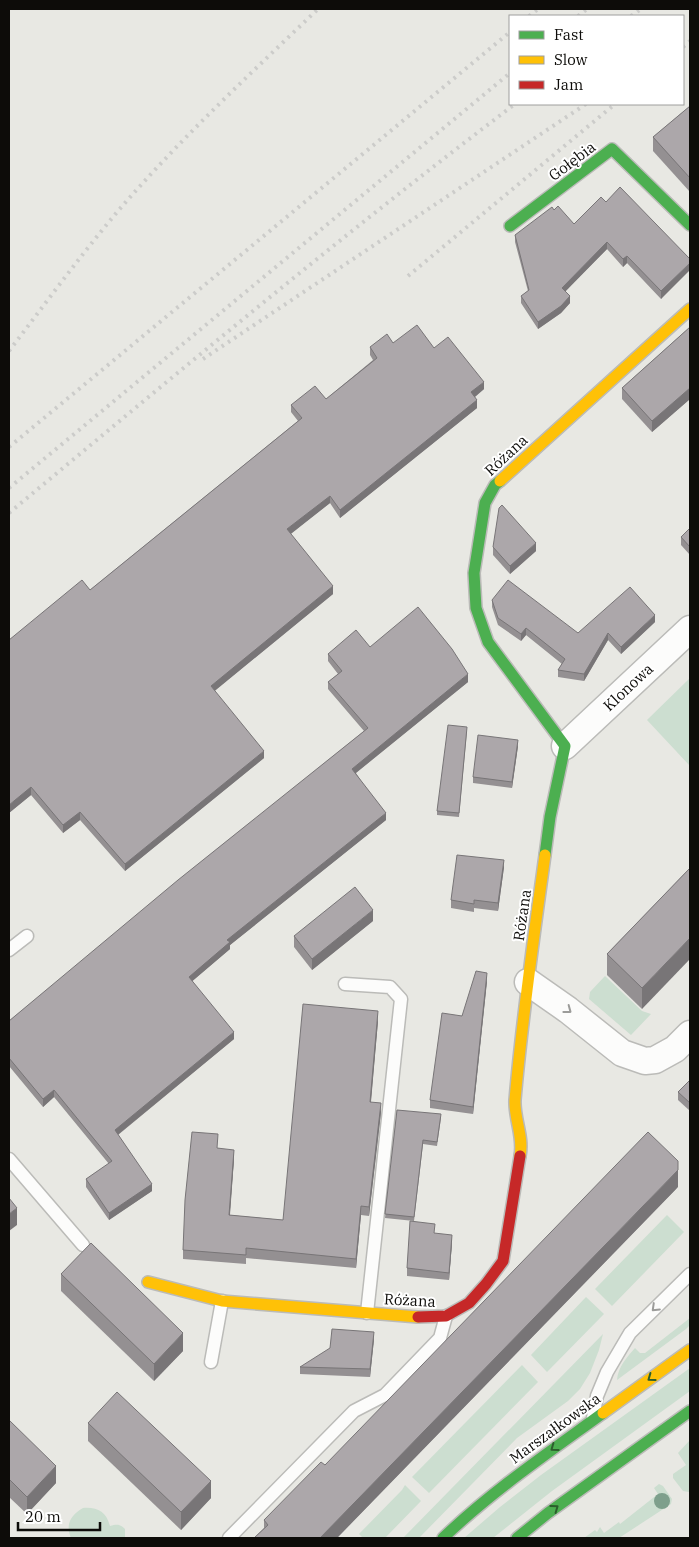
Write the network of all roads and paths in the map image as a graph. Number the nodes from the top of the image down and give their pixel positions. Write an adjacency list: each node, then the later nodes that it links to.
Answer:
1 (690, 225): 2 (street, Gołębia)
2 (510, 226)
3 (690, 309): 5 (street, Różana)
4 (690, 629): 5 (street, Klonowa)
5 (565, 746): 8 (street, Różana)
6 (26, 936): 7 (lane)
7 (9, 950)
8 (528, 982): 10 (street, one-way to 10); 17 (street, Różana)
9 (345, 984): 16 (lane)
10 (690, 1034)
11 (9, 1159): 12 (lane)
12 (83, 1244)
13 (690, 1274): 21 (lane, one-way to 21)
14 (148, 1282): 15 (street, Różana)
15 (222, 1301): 16 (street, Różana); 19 (lane)
16 (367, 1313): 17 (street, Różana)
17 (446, 1316): 22 (lane)
18 (690, 1350): 21 (street, Marszałkowska, one-way to 21)
19 (211, 1362)
20 (690, 1411): 24 (street, one-way to 20)
21 (593, 1419): 23 (street, Marszałkowska, one-way to 23)
22 (229, 1538)
23 (443, 1538)
24 (516, 1538)

